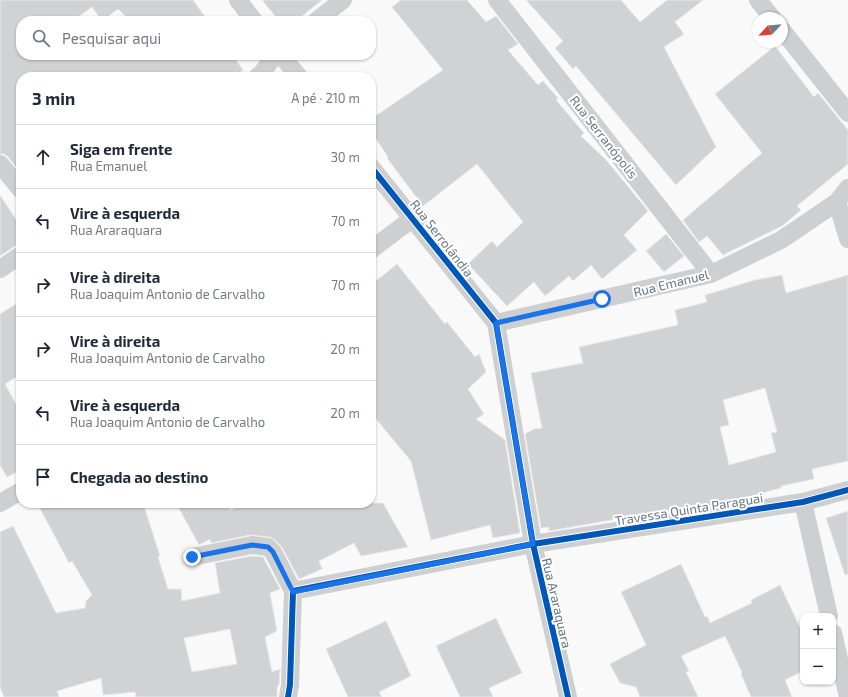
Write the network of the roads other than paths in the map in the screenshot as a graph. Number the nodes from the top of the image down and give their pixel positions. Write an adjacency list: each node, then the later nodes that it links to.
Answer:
1 (238, 0): 6 (street)
2 (343, 0): 7 (street)
3 (497, 0): 24 (street, Rua Serranópolis)
4 (758, 0): 5 (street)
5 (767, 12)
6 (250, 16)
7 (322, 16)
8 (788, 38): 13 (street)
9 (271, 60): 11 (street)
10 (285, 60): 12 (street)
11 (262, 72)
12 (294, 72)
13 (848, 113)
14 (0, 164): 16 (street)
15 (376, 173): 19 (street, Rua Serrolândia)
16 (16, 184)
17 (848, 188): 18 (street, Rua Emanuel)
18 (837, 202): 20 (street); 24 (street, Rua Emanuel)
19 (412, 218): 21 (street); 25 (street, Rua Serrolândia)
20 (848, 239)
21 (376, 246)
22 (16, 258): 23 (street)
23 (0, 268)
24 (711, 274): 25 (street, Rua Emanuel)
25 (496, 323): 30 (street, Rua Araraquara)
26 (848, 490): 28 (street, Travessa Quinta Paraguai)
27 (16, 494): 29 (street)
28 (803, 502): 30 (street, Travessa Quinta Paraguai); 33 (street)
29 (0, 503)
30 (533, 544): 32 (street, Travessa Quinta Paraguai); 36 (street, Rua Araraquara)
31 (192, 557): 32 (street)
32 (293, 592): 35 (street)
33 (828, 613)
34 (836, 646): 37 (street)
35 (288, 697)
36 (568, 697)
37 (848, 697)

